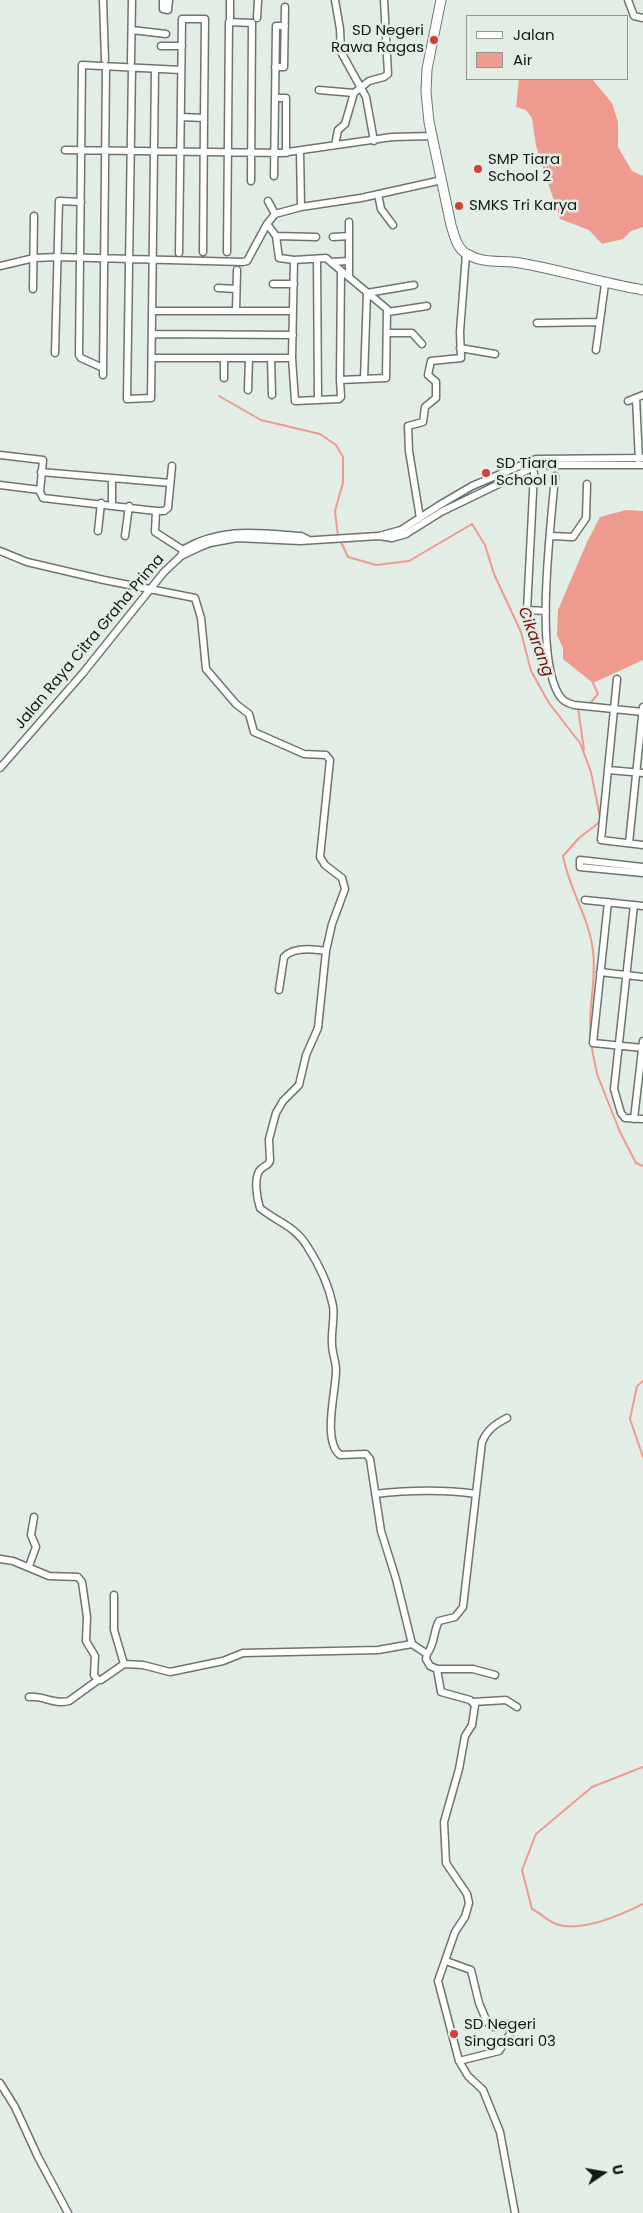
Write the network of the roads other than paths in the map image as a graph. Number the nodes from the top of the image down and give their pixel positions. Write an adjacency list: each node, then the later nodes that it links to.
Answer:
1 (103, 0): 19 (street)
2 (132, 0): 15 (street)
3 (163, 0): 4 (street)
4 (170, 0)
5 (230, 0): 14 (street)
6 (258, 0): 12 (street)
7 (335, 0): 23 (street)
8 (384, 0): 23 (street)
9 (441, 0): 29 (street)
10 (628, 0): 13 (street)
11 (285, 7): 26 (street)
12 (257, 18)
13 (643, 18)
14 (230, 19)
15 (132, 30): 16 (street); 20 (street)
16 (166, 34)
17 (161, 46): 18 (street)
18 (182, 46): 22 (street); 28 (street)
19 (105, 63): 20 (street); 33 (street); 34 (street)
20 (132, 65): 21 (street); 35 (street)
21 (155, 69): 22 (street); 36 (street)
22 (181, 70): 27 (street)
23 (361, 87): 25 (street); 30 (street)
24 (319, 90): 25 (street)
25 (354, 93): 31 (street)
26 (275, 98): 40 (street); 43 (street)
27 (181, 117): 28 (street); 38 (street)
28 (204, 118): 41 (street)
29 (433, 136): 30 (street); 46 (street)
30 (374, 140): 31 (street)
31 (335, 145): 37 (street)
32 (66, 150): 33 (street)
33 (81, 150): 34 (street); 49 (street)
34 (105, 150): 35 (street); 67 (street)
35 (130, 151): 36 (street); 68 (street)
36 (154, 151): 38 (street); 69 (street)
37 (300, 151): 40 (street); 50 (street)
38 (180, 152): 41 (street); 62 (street)
39 (226, 152): 41 (street); 42 (street); 42 (street); 61 (street)
40 (286, 152): 43 (street)
41 (205, 153): 60 (street)
42 (250, 153): 43 (street); 45 (street)
43 (274, 153): 44 (street)
44 (274, 176)
45 (251, 180)
46 (442, 180): 47 (street); 63 (street)
47 (378, 194): 50 (street); 55 (street)
48 (268, 201): 51 (street)
49 (81, 202): 64 (street); 66 (street)
50 (301, 207): 51 (street)
51 (275, 214): 54 (street)
52 (34, 216): 65 (street)
53 (349, 222): 57 (street)
54 (267, 224): 56 (street); 69 (street)
55 (393, 225)
56 (276, 236): 58 (street); 71 (street)
57 (349, 236): 59 (street); 72 (street)
58 (316, 237)
59 (333, 237)
60 (203, 252)
61 (227, 252)
62 (179, 253)
63 (466, 254): 80 (street); 98 (street)
64 (57, 257): 65 (street); 66 (street); 100 (street)
65 (34, 258): 74 (street); 83 (street)
66 (81, 258): 67 (street); 67 (street)
67 (104, 258): 68 (street)
68 (129, 258): 69 (street); 102 (street)
69 (153, 258): 88 (street)
70 (317, 259): 71 (street); 73 (street); 113 (street)
71 (294, 260): 79 (street)
72 (349, 261): 73 (street); 77 (street)
73 (331, 262): 76 (street)
74 (0, 266)
75 (237, 270): 84 (street)
76 (341, 271): 77 (street); 109 (street)
77 (349, 277): 86 (street)
78 (273, 284): 79 (street)
79 (294, 284): 90 (street)
80 (605, 284): 85 (street); 92 (street)
81 (414, 285): 86 (street)
82 (218, 288): 84 (street)
83 (33, 289)
84 (236, 289): 89 (street)
85 (643, 290)
86 (367, 293): 91 (street); 108 (street)
87 (427, 306): 91 (street)
88 (152, 311): 89 (street); 95 (street)
89 (236, 311): 90 (street)
90 (293, 311): 96 (street)
91 (388, 312): 94 (street)
92 (600, 322): 93 (street); 99 (street)
93 (537, 323)
94 (388, 333): 97 (street); 108 (street)
95 (152, 334): 96 (street); 102 (street)
96 (293, 334): 106 (street)
97 (422, 344)
98 (460, 348): 101 (street); 130 (street)
99 (596, 350)
100 (55, 353)
101 (495, 354)
102 (152, 358): 103 (street)
103 (224, 358): 104 (street); 107 (street)
104 (248, 358): 105 (street); 110 (street)
105 (271, 358): 106 (street); 111 (street)
106 (292, 358): 113 (street)
107 (224, 378)
108 (364, 379): 109 (street)
109 (340, 380): 113 (street)
110 (248, 390)
111 (272, 395)
112 (643, 395): 115 (street)
113 (318, 400)
114 (0, 455): 117 (street)
115 (639, 462): 120 (street)
116 (172, 466): 123 (street)
117 (41, 472): 121 (street); 125 (street)
118 (534, 473): 138 (street)
119 (554, 476): 134 (street)
120 (501, 477): 130 (street); 133 (street)
121 (112, 479): 123 (street); 127 (street)
122 (0, 484): 125 (street)
123 (170, 484): 129 (street)
124 (587, 484): 134 (street)
125 (40, 490): 126 (street)
126 (101, 503): 127 (street); 131 (street)
127 (112, 505): 128 (street)
128 (129, 506): 129 (street); 132 (street)
129 (156, 511): 136 (street)
130 (420, 518): 133 (street)
131 (98, 531)
132 (124, 536)
133 (379, 536): 136 (street, Jalan Raya Citra Graha Prima)
134 (551, 536): 138 (street)
135 (0, 551): 137 (street)
136 (184, 553): 137 (street, Jalan Raya Citra Graha Prima)
137 (150, 590): 143 (street, Jalan Raya Citra Graha Prima); 154 (street)
138 (546, 611): 141 (street)
139 (617, 679): 141 (street)
140 (643, 707): 142 (street)
141 (614, 709): 142 (street); 144 (street)
142 (643, 712): 145 (street)
143 (0, 768)
144 (608, 770): 145 (street); 146 (street)
145 (640, 773): 146 (street)
146 (629, 843): 147 (street)
147 (643, 845)
148 (643, 867): 149 (street)
149 (643, 874)
150 (585, 900): 151 (street)
151 (608, 902): 152 (street); 155 (street)
152 (634, 905): 153 (street); 156 (street)
153 (643, 906)
154 (326, 951): 158 (street); 164 (street)
155 (600, 972): 156 (street); 159 (street)
156 (626, 975): 157 (street); 159 (street)
157 (643, 977)
158 (279, 990)
159 (618, 1046): 160 (street); 161 (street)
160 (643, 1046): 161 (street)
161 (634, 1119): 162 (street)
162 (643, 1119)
163 (507, 1418): 165 (street)
164 (375, 1494): 165 (street); 170 (street)
165 (476, 1494): 171 (street)
166 (34, 1517): 168 (street)
167 (0, 1559): 168 (street)
168 (28, 1566): 175 (street)
169 (114, 1595): 172 (street)
170 (412, 1644): 171 (street); 172 (street)
171 (427, 1654): 173 (street)
172 (124, 1664): 175 (street)
173 (437, 1669): 174 (street); 177 (street)
174 (495, 1675)
175 (98, 1680): 176 (street)
176 (28, 1697)
177 (473, 1702): 178 (street); 179 (street)
178 (517, 1707)
179 (446, 1961): 180 (street); 180 (street)
180 (459, 2061): 183 (street)
181 (0, 2083): 182 (street)
182 (68, 2213)
183 (515, 2213)

